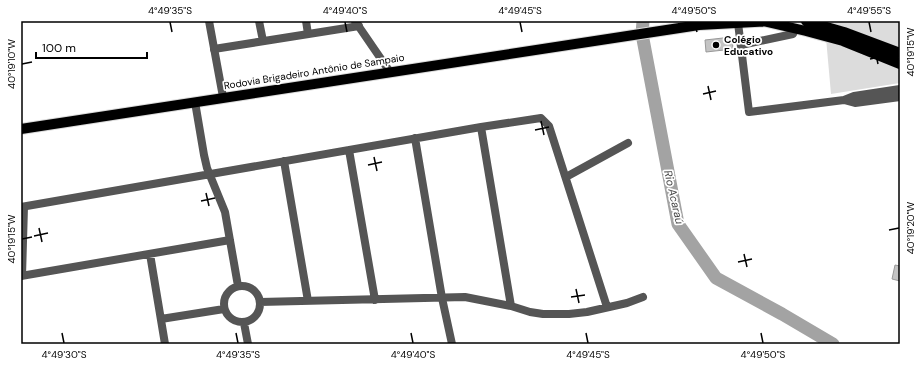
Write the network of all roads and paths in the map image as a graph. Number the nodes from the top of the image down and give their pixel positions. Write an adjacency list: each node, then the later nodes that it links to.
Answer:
1 (209, 21): 13 (street)
2 (259, 21): 11 (street)
3 (306, 21): 10 (street)
4 (770, 21): 6 (main road, Rodovia Brigadeiro Antônio de Sampaio); 9 (main road, Rodovia Brigadeiro Antônio de Sampaio)
5 (806, 21): 8 (main road)
6 (738, 22): 12 (street); 16 (main road, Rodovia Brigadeiro Antônio de Sampaio)
7 (357, 23): 10 (street); 16 (street)
8 (823, 23): 14 (main road)
9 (795, 29): 12 (street); 15 (main road, Rodovia Brigadeiro Antônio de Sampaio)
10 (308, 34): 11 (street)
11 (263, 41): 13 (street)
12 (741, 45): 18 (street)
13 (214, 49): 19 (street)
14 (900, 53)
15 (900, 64)
16 (390, 72): 19 (main road, Rodovia Brigadeiro Antônio de Sampaio)
17 (900, 89): 18 (street)
18 (880, 96): 20 (street)
19 (223, 97): 21 (main road, Rodovia Brigadeiro Antônio de Sampaio)
20 (900, 98)
21 (195, 102): 23 (main road, Rodovia Brigadeiro Antônio de Sampaio); 28 (street)
22 (481, 126): 24 (street); 29 (street); 40 (street)
23 (21, 128)
24 (415, 138): 26 (street); 36 (street)
25 (628, 143): 29 (street)
26 (349, 150): 27 (street); 37 (street)
27 (284, 161): 28 (street); 38 (street)
28 (210, 174): 30 (street); 31 (street)
29 (566, 177): 41 (street)
30 (22, 207): 33 (street)
31 (230, 240): 32 (street); 34 (street)
32 (150, 254): 33 (street); 43 (street)
33 (22, 276)
34 (238, 286): 39 (street); 42 (street)
35 (643, 297): 41 (street)
36 (442, 298): 37 (street); 40 (street); 47 (street)
37 (375, 300): 38 (street)
38 (308, 301): 39 (street)
39 (260, 302): 44 (street)
40 (511, 306): 41 (street)
41 (608, 308)
42 (224, 309): 43 (street); 44 (street)
43 (161, 320): 45 (street)
44 (244, 323): 46 (street)
45 (165, 344)
46 (248, 344)
47 (452, 344)

